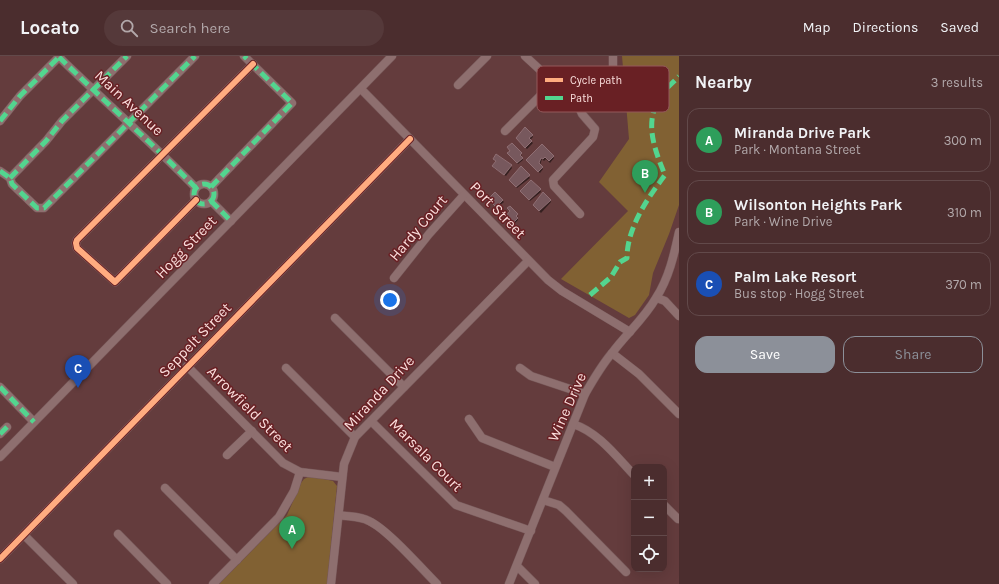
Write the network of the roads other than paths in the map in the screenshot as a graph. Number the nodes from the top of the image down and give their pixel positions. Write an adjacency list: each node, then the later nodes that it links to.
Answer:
1 (127, 56): 14 (street)
2 (195, 56): 18 (street)
3 (244, 56): 9 (street)
4 (392, 56): 13 (street, Hogg Street)
5 (487, 56): 12 (street)
6 (525, 56): 11 (street)
7 (614, 56): 10 (street)
8 (59, 57): 14 (street, Main Avenue); 17 (street)
9 (253, 64): 21 (street); 24 (street)
10 (613, 66)
11 (537, 68)
12 (458, 85)
13 (360, 89): 20 (street, Port Street); 30 (street, Hogg Street)
14 (92, 90): 18 (street, Main Avenue); 23 (street)
15 (537, 100): 19 (street)
16 (581, 112): 29 (street)
17 (0, 121)
18 (128, 122): 21 (street, Main Avenue); 23 (street)
19 (505, 131)
20 (410, 139): 26 (street, Port Street); 39 (street, Seppelt Street)
21 (163, 154): 25 (street, Main Avenue); 27 (street)
22 (0, 171): 23 (street)
23 (10, 178)
24 (211, 187): 25 (street); 28 (street)
25 (196, 188): 27 (street)
26 (464, 195): 32 (street, Port Street); 33 (street, Hardy Court)
27 (196, 200): 28 (street)
28 (211, 201): 30 (street)
29 (580, 214)
30 (231, 221): 48 (street, Hogg Street)
31 (678, 237): 34 (street, Wine Drive)
32 (528, 261): 37 (street, Port Street); 42 (street, Miranda Drive)
33 (394, 278)
34 (657, 298): 35 (street); 37 (street, Wine Drive)
35 (679, 316)
36 (335, 318): 42 (street)
37 (630, 332): 38 (street, Wine Drive)
38 (612, 353): 44 (street, Wine Drive); 45 (street)
39 (188, 366): 51 (street, Arrowfield Street); 67 (street, Seppelt Street)
40 (286, 368): 53 (street)
41 (520, 368): 44 (street)
42 (404, 386): 47 (street, Miranda Drive)
43 (0, 387): 48 (street)
44 (585, 394): 49 (street, Wine Drive)
45 (679, 414)
46 (469, 419): 56 (street)
47 (371, 421): 53 (street, Miranda Drive); 65 (street, Marsala Court)
48 (34, 422): 55 (street, Hogg Street)
49 (573, 424): 56 (street, Wine Drive); 57 (street)
50 (7, 426): 52 (street)
51 (252, 431): 54 (street); 58 (street, Arrowfield Street)
52 (0, 434)
53 (355, 437): 59 (street, Miranda Drive)
54 (227, 455)
55 (0, 457)
56 (555, 468): 61 (street, Wine Drive)
57 (631, 471)
58 (300, 472): 59 (street, Arrowfield Street); 69 (street)
59 (342, 476): 63 (street, Miranda Drive)
60 (165, 488): 69 (street)
61 (543, 500): 65 (street, Wine Drive); 71 (street)
62 (667, 508): 64 (street)
63 (339, 516): 75 (street, Miranda Drive); 76 (street)
64 (678, 519)
65 (530, 531): 70 (street, Wine Drive)
66 (118, 534): 73 (street)
67 (24, 535): 68 (street, Seppelt Street); 72 (street)
68 (0, 559)
69 (237, 560): 74 (street)
70 (517, 566): 77 (street, Wine Drive); 78 (street)
71 (626, 572)
72 (74, 584)
73 (167, 584)
74 (213, 584)
75 (331, 584)
76 (437, 584)
77 (509, 584)
78 (535, 584)

